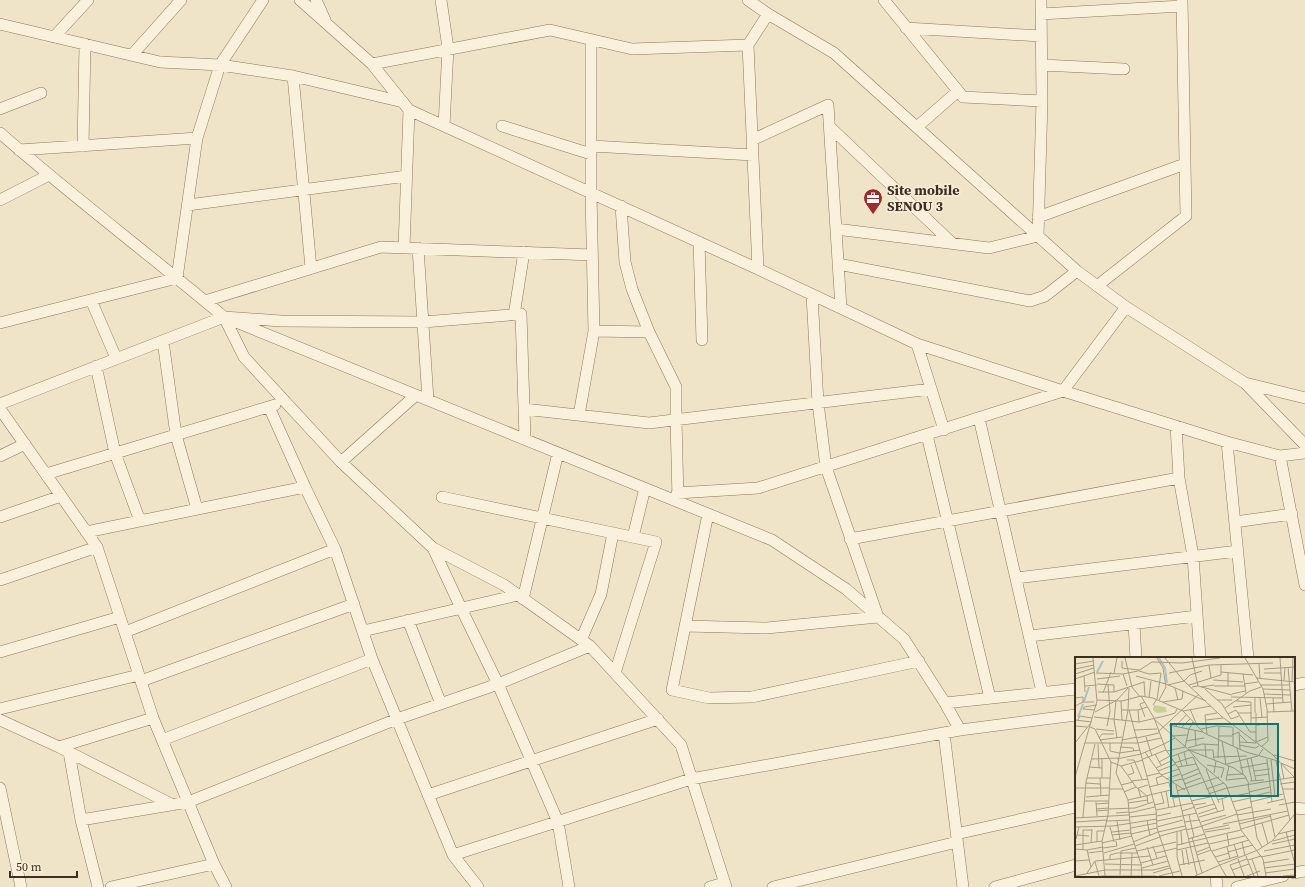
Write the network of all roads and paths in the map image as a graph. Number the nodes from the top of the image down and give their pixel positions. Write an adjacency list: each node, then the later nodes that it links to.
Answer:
1 (88, 0): 17 (street)
2 (181, 0): 22 (street)
3 (263, 0): 24 (street)
4 (300, 0): 13 (street)
5 (316, 0): 13 (street)
6 (440, 0): 21 (street)
7 (748, 0): 11 (street)
8 (884, 0): 15 (street)
9 (1041, 0): 12 (street)
10 (1182, 3): 12 (street); 44 (street)
11 (768, 14): 20 (street); 36 (street)
12 (1041, 14): 16 (street)
13 (326, 23): 23 (street)
14 (0, 24): 17 (street)
15 (906, 28): 16 (street); 28 (street)
16 (1041, 36): 25 (street)
17 (54, 37): 19 (street)
18 (591, 40): 20 (street); 21 (street); 42 (street)
19 (85, 44): 22 (street); 40 (street)
20 (748, 45): 39 (street)
21 (448, 48): 23 (street); 33 (street)
22 (132, 55): 24 (street)
23 (372, 64): 31 (street)
24 (220, 65): 27 (street); 38 (street)
25 (1042, 65): 26 (street); 30 (street)
26 (1124, 69)
27 (293, 76): 31 (street); 47 (street)
28 (958, 91): 30 (street); 36 (street)
29 (41, 93): 32 (street)
30 (1042, 101): 52 (street)
31 (406, 106): 33 (street); 46 (street)
32 (0, 110)
33 (444, 126): 48 (street)
34 (502, 126): 42 (street)
35 (830, 127): 39 (street); 53 (street); 56 (street)
36 (917, 127): 54 (street)
37 (0, 133): 41 (street)
38 (197, 138): 40 (street); 50 (street)
39 (752, 140): 43 (street)
40 (83, 146): 41 (street)
41 (19, 150): 45 (street)
42 (591, 150): 43 (street); 48 (street)
43 (753, 155): 63 (street)
44 (1185, 164): 52 (street); 66 (street)
45 (49, 176): 49 (street); 65 (street)
46 (407, 176): 47 (street); 57 (street)
47 (304, 189): 50 (street); 62 (street)
48 (591, 193): 51 (street); 60 (street)
49 (0, 200)
50 (188, 205): 65 (street)
51 (621, 206): 55 (street); 77 (street)
52 (1038, 217): 54 (street)
53 (836, 229): 56 (street); 61 (street)
54 (1038, 236): 56 (street); 64 (street)
55 (699, 242): 63 (street); 79 (street)
56 (952, 243)
57 (404, 248): 58 (street); 62 (street)
58 (418, 248): 59 (street); 74 (street)
59 (524, 252): 60 (street); 72 (street)
60 (592, 255): 76 (street)
61 (838, 264): 64 (street); 71 (street)
62 (311, 268): 69 (street)
63 (758, 269): 67 (street)
64 (1077, 271): 66 (street)
65 (178, 278): 68 (street); 69 (street)
66 (1098, 286): 70 (street)
67 (812, 295): 71 (street); 90 (street)
68 (91, 300): 75 (street); 81 (street)
69 (205, 301): 73 (street)
70 (1126, 307): 83 (street); 85 (street)
71 (841, 308): 80 (street)
72 (514, 315): 74 (street); 93 (street)
73 (224, 317): 74 (street); 78 (street); 86 (street); 89 (street)
74 (423, 322): 88 (street)
75 (0, 323)
76 (594, 331): 77 (street); 95 (street)
77 (650, 332): 97 (street)
78 (163, 340): 81 (street); 100 (street)
79 (702, 340)
80 (917, 344): 84 (street); 85 (street)
81 (116, 358): 82 (street)
82 (96, 366): 91 (street); 108 (street)
83 (1245, 382): 87 (street); 105 (street)
84 (931, 389): 90 (street); 99 (street)
85 (1063, 391): 96 (street); 98 (street)
86 (416, 395): 88 (street); 111 (street)
87 (1305, 398)
88 (428, 400): 102 (street)
89 (286, 402): 92 (street); 111 (street)
90 (818, 403): 97 (street); 112 (street)
91 (0, 404)
92 (270, 407): 100 (street); 115 (street)
93 (524, 409): 95 (street); 102 (street)
94 (0, 410): 104 (street)
95 (579, 415): 97 (street)
96 (979, 418): 99 (street); 121 (street)
97 (676, 420): 119 (street)
98 (1176, 426): 103 (street); 114 (street)
99 (944, 430): 101 (street)
100 (176, 435): 108 (street); 120 (street)
101 (927, 435): 112 (street); 127 (street)
102 (524, 439): 106 (street)
103 (1227, 442): 110 (street); 128 (street)
104 (24, 444): 109 (street); 113 (street)
105 (1305, 444)
106 (558, 453): 116 (street); 125 (street)
107 (1305, 453): 110 (street)
108 (115, 454): 113 (street); 126 (street)
109 (0, 456)
110 (1280, 456): 123 (street)
111 (341, 462): 134 (street)
112 (826, 467): 119 (street); 132 (street)
113 (46, 474): 117 (street)
114 (1179, 478): 121 (street); 137 (street)
115 (305, 487): 120 (street); 135 (street)
116 (645, 488): 119 (street); 131 (street)
117 (61, 496): 124 (street); 129 (street)
118 (442, 497): 125 (street)
119 (677, 497): 122 (street)
120 (198, 509): 126 (street)
121 (1000, 511): 127 (street); 138 (street)
122 (708, 514): 146 (street); 149 (street)
123 (1292, 514): 128 (street); 140 (street)
124 (0, 517)
125 (542, 518): 130 (street); 141 (street)
126 (140, 521): 129 (street)
127 (948, 521): 132 (street); 168 (street)
128 (1235, 522): 136 (street)
129 (86, 532): 133 (street)
130 (613, 533): 131 (street); 153 (street)
131 (633, 537): 161 (street)
132 (850, 539): 146 (street)
133 (97, 547): 139 (street); 145 (street)
134 (433, 548): 141 (street); 143 (street)
135 (335, 549): 142 (street); 151 (street)
136 (1238, 551): 137 (street); 158 (street)
137 (1193, 556): 138 (street); 144 (street)
138 (1016, 578): 152 (street)
139 (0, 580)
140 (1305, 585)
141 (521, 597): 143 (street); 153 (street)
142 (354, 604): 150 (street); 162 (street)
143 (460, 608): 147 (street); 164 (street)
144 (1197, 616): 148 (street); 157 (street)
145 (120, 617): 151 (street); 155 (street)
146 (878, 617): 149 (street); 160 (street)
147 (408, 620): 150 (street); 170 (street)
148 (1134, 624): 152 (street); 156 (street)
149 (685, 626): 160 (street)
150 (363, 631): 159 (street)
151 (124, 632): 162 (street)
152 (1030, 636): 167 (street)
153 (581, 640): 154 (street)
154 (590, 646): 161 (street); 164 (street)
155 (0, 652)
156 (1136, 657)
157 (1200, 657)
158 (1248, 657)
159 (372, 660): 174 (street); 179 (street)
160 (918, 661): 169 (street)
161 (615, 673): 175 (street)
162 (140, 678): 171 (street); 173 (street)
163 (1305, 683): 165 (street)
164 (498, 684): 170 (street); 181 (street)
165 (1295, 685)
166 (1075, 689): 167 (street)
167 (1042, 692): 168 (street)
168 (990, 698): 169 (street)
169 (945, 702): 177 (street)
170 (441, 704): 174 (street)
171 (0, 709)
172 (1075, 714): 177 (street)
173 (153, 718): 179 (street); 180 (street)
174 (397, 719): 184 (street); 185 (street)
175 (658, 719): 181 (street); 182 (street)
176 (0, 720): 180 (street)
177 (960, 730): 178 (street)
178 (944, 733): 182 (street); 193 (street)
179 (162, 740): 185 (street)
180 (64, 750): 187 (street); 191 (street)
181 (531, 761): 184 (street); 192 (street)
182 (691, 779): 192 (street); 201 (street)
183 (0, 788): 186 (street)
184 (428, 795): 194 (street)
185 (188, 802): 187 (street); 195 (street)
186 (2, 805): 202 (street)
187 (173, 805): 191 (street)
188 (1075, 807): 193 (street)
189 (1295, 808): 190 (street)
190 (1305, 809)
191 (81, 820): 203 (street)
192 (558, 822): 194 (street); 207 (street)
193 (957, 838): 209 (street); 210 (street)
194 (453, 855): 206 (street)
195 (214, 864): 204 (street); 205 (street)
196 (1075, 865): 211 (street)
197 (1305, 871): 198 (street)
198 (1295, 873)
199 (1216, 877): 212 (street)
200 (1269, 878): 213 (street)
201 (725, 885): 208 (street)
202 (21, 887)
203 (98, 887)
204 (111, 887)
205 (226, 887)
206 (478, 887)
207 (569, 887)
208 (710, 887)
209 (773, 887)
210 (963, 887)
211 (995, 887)
212 (1217, 887)
213 (1236, 887)

